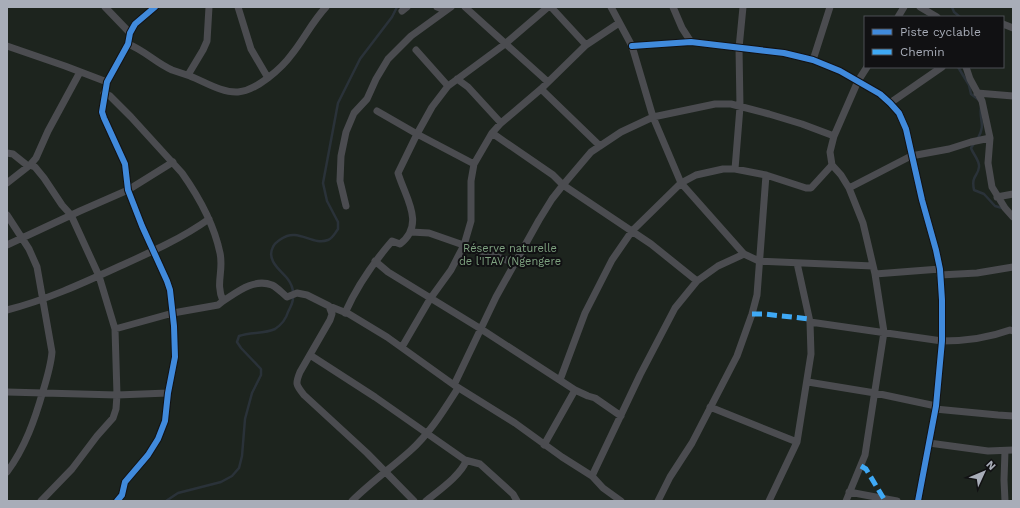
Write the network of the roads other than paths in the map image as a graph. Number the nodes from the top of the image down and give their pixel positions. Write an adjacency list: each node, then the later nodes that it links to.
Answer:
1 (106, 7): 19 (street)
2 (155, 7): 19 (street)
3 (209, 7): 33 (street)
4 (238, 7): 34 (street)
5 (437, 7): 15 (street)
6 (465, 7): 22 (street)
7 (550, 7): 22 (street); 23 (street)
8 (611, 7): 18 (street)
9 (673, 7): 20 (street)
10 (743, 7): 26 (street)
11 (830, 7): 28 (street)
12 (904, 7): 16 (street)
13 (920, 7): 17 (street)
14 (322, 8): 34 (street)
15 (448, 9): 69 (street)
16 (899, 16)
17 (935, 16)
18 (619, 22): 23 (street); 25 (street)
19 (130, 33): 21 (street)
20 (691, 42): 25 (street); 26 (street)
21 (128, 44): 33 (street); 37 (street)
22 (505, 44): 35 (street); 38 (street)
23 (586, 45): 38 (street)
24 (7, 46): 32 (street)
25 (632, 46): 47 (street)
26 (739, 48): 28 (street); 45 (street)
27 (416, 50): 39 (street)
28 (813, 60): 36 (street)
29 (866, 68): 36 (street)
30 (941, 68): 44 (street)
31 (966, 68): 41 (street)
32 (80, 72): 37 (street); 58 (street)
33 (188, 75): 34 (street)
34 (268, 78)
35 (457, 79): 39 (street); 48 (street)
36 (858, 81): 44 (street); 51 (street)
37 (107, 82): 42 (street)
38 (548, 82): 40 (street)
39 (448, 86): 50 (street)
40 (541, 89): 48 (street); 53 (street)
41 (977, 92): 43 (street); 52 (street)
42 (104, 93): 56 (street); 66 (street)
43 (1013, 96)
44 (890, 103): 55 (street)
45 (740, 107): 47 (street); 51 (street); 60 (street)
46 (377, 111): 50 (street)
47 (653, 117): 53 (street); 63 (street)
48 (501, 123): 49 (street)
49 (492, 133): 57 (street); 64 (street)
50 (417, 134): 57 (street); 75 (street)
51 (834, 136): 59 (street)
52 (987, 139): 55 (street); 68 (street)
53 (600, 146): 64 (street)
54 (7, 152): 58 (street)
55 (911, 156): 65 (street); 87 (street)
56 (173, 162): 66 (street); 73 (street)
57 (474, 164): 78 (street)
58 (29, 165): 62 (street); 71 (street)
59 (832, 165): 61 (street); 65 (street)
60 (735, 169): 61 (street); 63 (street)
61 (766, 175): 82 (street)
62 (7, 183)
63 (681, 183): 74 (street); 80 (street)
64 (563, 185): 74 (street); 84 (street)
65 (849, 188): 85 (street)
66 (128, 190): 71 (street); 79 (street)
67 (1013, 194): 68 (street)
68 (997, 197): 72 (street)
69 (346, 206)
70 (7, 215): 76 (street)
71 (72, 215): 76 (street); 89 (street)
72 (1013, 217)
73 (209, 219): 79 (street); 93 (street)
74 (632, 231): 90 (street); 106 (street)
75 (411, 232): 78 (street); 81 (street)
76 (22, 238): 77 (street); 91 (street)
77 (7, 245)
78 (464, 246): 84 (street); 92 (street)
79 (154, 251): 89 (street); 96 (street)
80 (744, 254): 82 (street); 90 (street)
81 (375, 261): 92 (street); 97 (street)
82 (759, 262): 83 (street); 116 (street)
83 (797, 263): 85 (street); 98 (street)
84 (515, 264): 100 (street)
85 (872, 266): 88 (street)
86 (1013, 267): 87 (street)
87 (940, 272): 88 (street); 103 (street)
88 (875, 274): 102 (street)
89 (99, 276): 91 (street); 99 (street)
90 (698, 281): 117 (street)
91 (43, 299): 95 (street); 111 (street)
92 (430, 299): 100 (street); 104 (street)
93 (223, 301): 94 (street); 96 (street)
94 (328, 306): 97 (street); 105 (street)
95 (7, 310)
96 (173, 313): 99 (street); 112 (street)
97 (346, 313): 104 (street)
98 (810, 322): 102 (street); 107 (street)
99 (115, 329): 114 (street)
100 (481, 329): 106 (street); 108 (street)
101 (1013, 331): 103 (street)
102 (884, 332): 103 (street); 113 (street)
103 (942, 340): 115 (street)
104 (402, 347): 108 (street)
105 (310, 355): 119 (street); 126 (street)
106 (560, 380): 109 (street)
107 (808, 382): 113 (street); 120 (street)
108 (456, 386): 119 (street); 122 (street)
109 (575, 390): 117 (street); 122 (street)
110 (7, 392): 111 (street)
111 (43, 392): 114 (street); 127 (street)
112 (168, 393): 114 (street); 131 (street)
113 (875, 393): 115 (street); 129 (street)
114 (117, 395): 130 (street)
115 (935, 407): 118 (street); 121 (street)
116 (710, 408): 120 (street); 137 (street)
117 (621, 416): 128 (street)
118 (1013, 416)
119 (427, 433): 125 (street); 126 (street)
120 (797, 442): 138 (street)
121 (930, 443): 124 (street); 141 (street)
122 (544, 445): 128 (street)
123 (1013, 450): 124 (street)
124 (1004, 451): 142 (street)
125 (466, 460): 134 (street); 135 (street)
126 (386, 471): 132 (street); 133 (street)
127 (7, 472)
128 (592, 476): 136 (street)
129 (849, 492): 139 (street); 140 (street)
130 (41, 501)
131 (117, 501)
132 (352, 501)
133 (414, 501)
134 (426, 501)
135 (517, 501)
136 (621, 501)
137 (658, 501)
138 (769, 501)
139 (846, 501)
140 (896, 501)
141 (918, 501)
142 (1005, 501)

